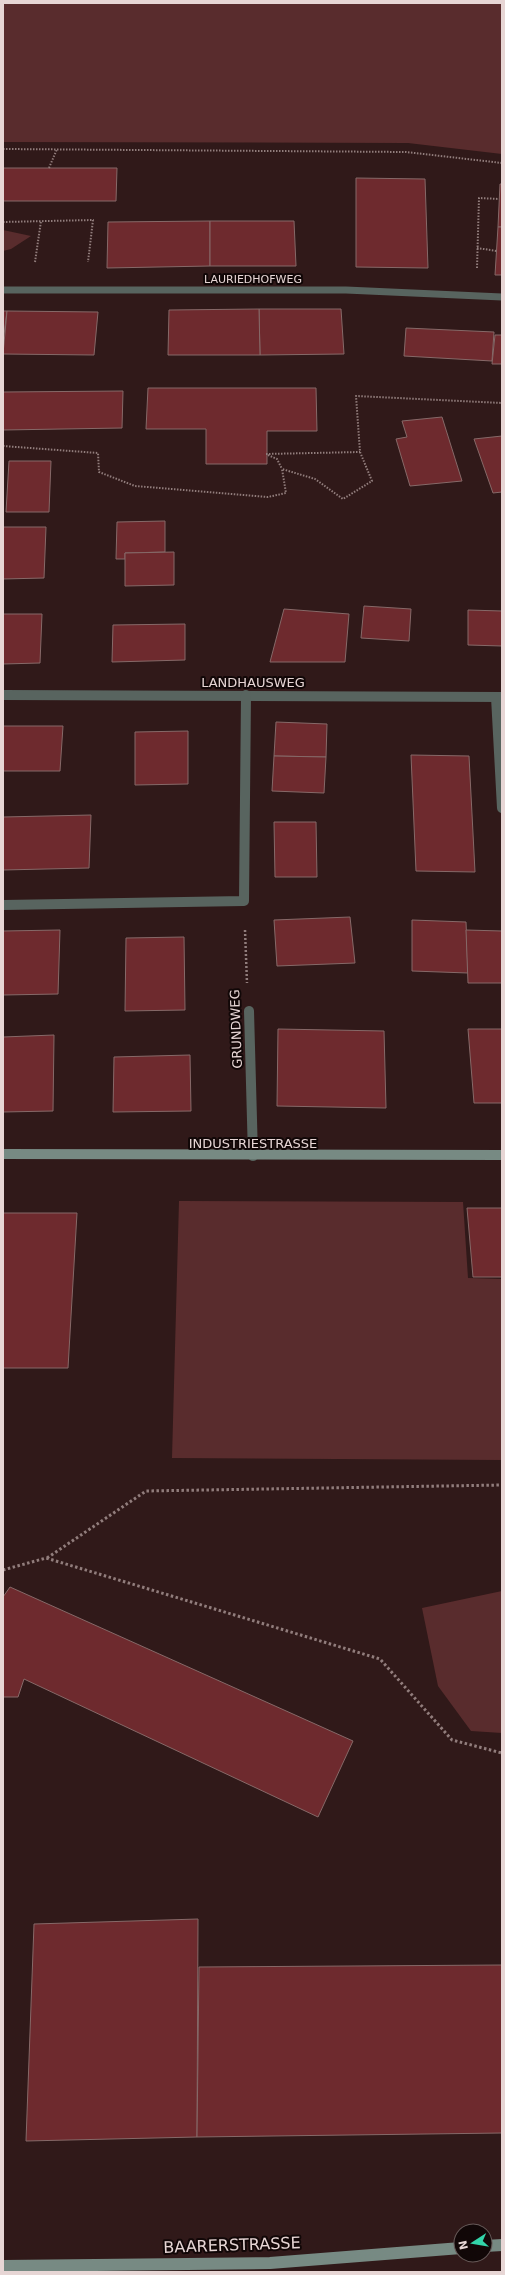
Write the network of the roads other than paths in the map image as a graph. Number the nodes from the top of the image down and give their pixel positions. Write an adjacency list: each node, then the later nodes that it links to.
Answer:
1 (3, 290): 2 (street, LAURIEDHOFWEG)
2 (502, 297)
3 (3, 695): 4 (street, LANDHAUSWEG)
4 (246, 695): 5 (street, LANDHAUSWEG); 7 (street)
5 (499, 697): 6 (street)
6 (502, 808)
7 (3, 905)
8 (249, 1011): 11 (street, GRUNDWEG)
9 (3, 1154): 11 (street, INDUSTRIESTRASSE)
10 (502, 1155): 11 (street, INDUSTRIESTRASSE)
11 (253, 1156)
12 (453, 2249): 14 (street, BAARERSTRASSE)
13 (3, 2266): 14 (street, BAARERSTRASSE)
14 (170, 2268)

